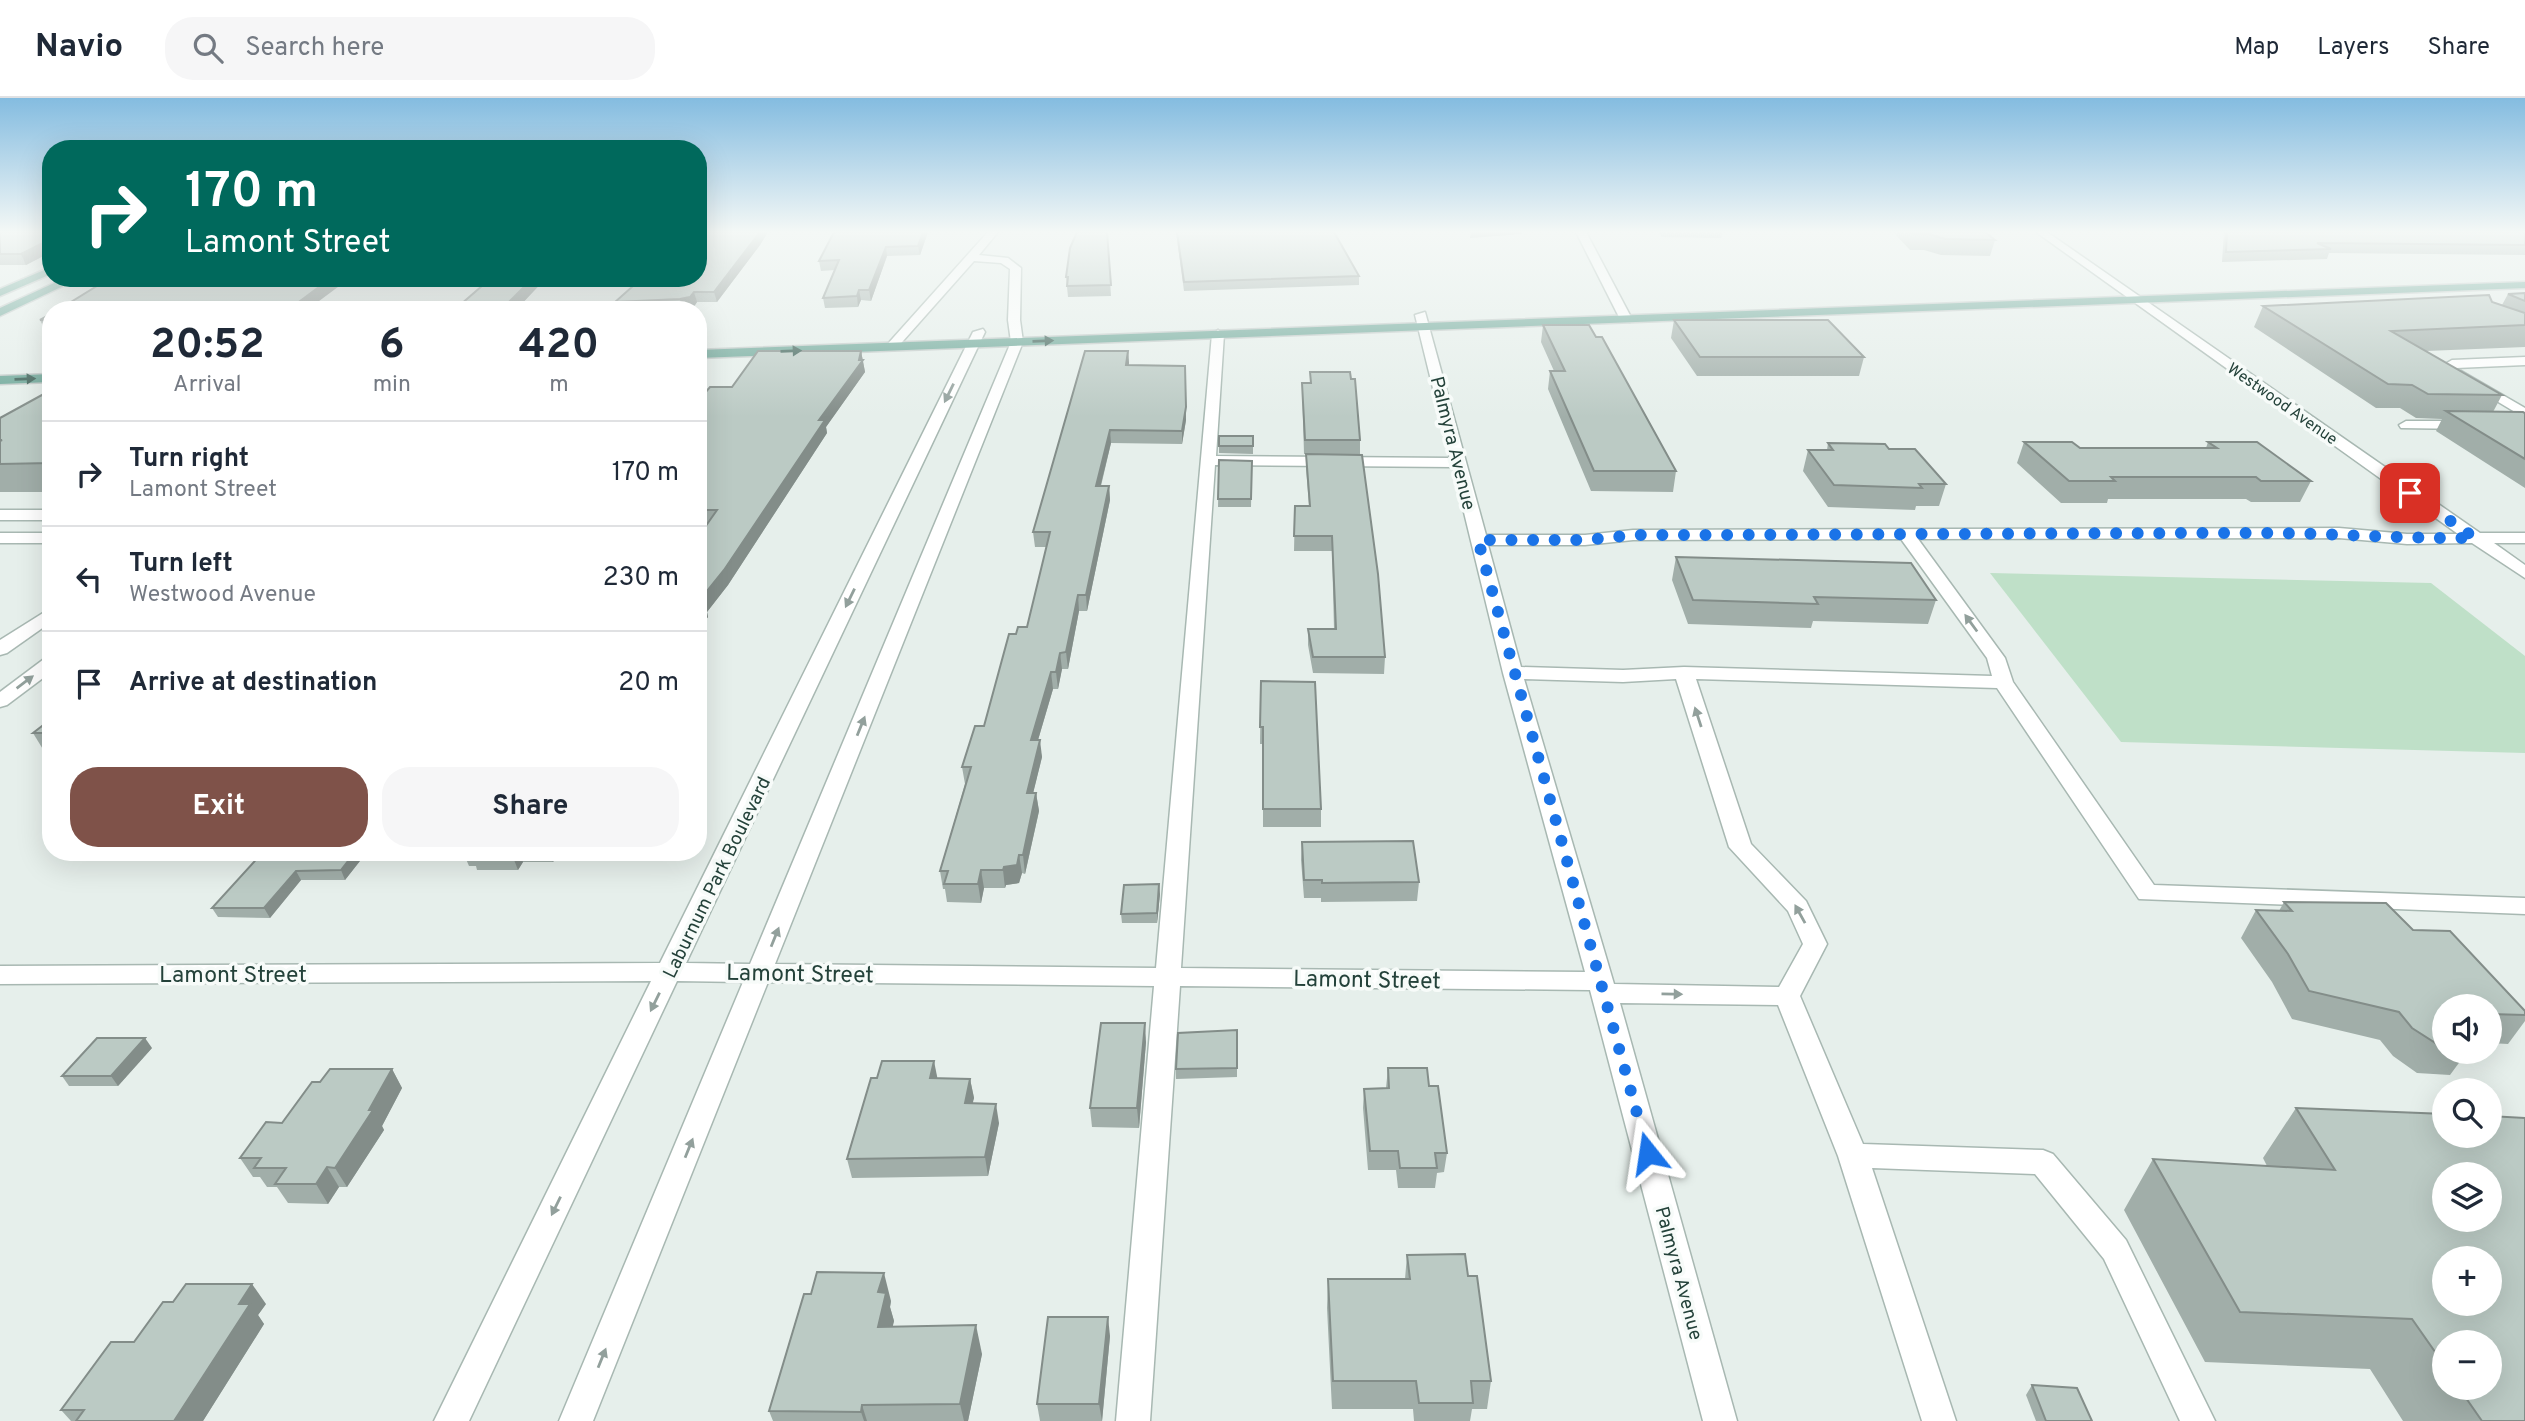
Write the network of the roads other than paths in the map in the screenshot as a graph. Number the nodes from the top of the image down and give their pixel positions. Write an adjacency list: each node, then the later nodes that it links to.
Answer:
1 (40, 294): 9 (main road)
2 (938, 294): 13 (street)
3 (1016, 294): 14 (street)
4 (1614, 294): 10 (street)
5 (2022, 294): 10 (main road)
6 (2127, 294): 8 (street, Westwood Avenue)
7 (2281, 294): 8 (main road)
8 (2134, 299): 10 (main road); 36 (street, Westwood Avenue)
9 (0, 312)
10 (1624, 313): 11 (main road)
11 (1422, 321): 12 (main road); 14 (main road); 30 (street, Palmyra Avenue)
12 (1218, 334): 14 (main road, one-way to 12); 29 (street)
13 (902, 335): 15 (main road); 16 (main road); 17 (street)
14 (1016, 336): 15 (main road); 50 (street, one-way to 14)
15 (975, 338): 17 (main road); 49 (street, Laburnum Park Boulevard, one-way to 49)
16 (707, 342)
17 (891, 347): 18 (main road, one-way to 17)
18 (707, 354)
19 (2525, 361): 20 (street)
20 (2509, 362): 23 (street); 26 (street)
21 (42, 366): 22 (main road)
22 (0, 367)
23 (2525, 369)
24 (42, 379): 25 (main road, one-way to 24)
25 (0, 380)
26 (2525, 414)
27 (2406, 425): 28 (street)
28 (2488, 426)
29 (1208, 460): 30 (street); 52 (street)
30 (1459, 463): 38 (street, Palmyra Avenue)
31 (0, 515): 32 (street)
32 (42, 515)
33 (1906, 534): 36 (street); 38 (street); 45 (street, one-way to 33)
34 (0, 538): 35 (street)
35 (42, 538)
36 (2475, 538): 37 (street); 39 (street, Westwood Avenue)
37 (2525, 538)
38 (1478, 540): 43 (street, Palmyra Avenue)
39 (2525, 573)
40 (42, 619): 41 (street)
41 (0, 649)
42 (42, 670): 46 (street, one-way to 42)
43 (1513, 673): 44 (street); 53 (street, Palmyra Avenue)
44 (1684, 673): 45 (street); 54 (street, one-way to 44)
45 (2003, 682): 47 (street)
46 (0, 701)
47 (2516, 906): 48 (street)
48 (2525, 924)
49 (670, 972): 50 (street, Lamont Street); 51 (street, Lamont Street); 56 (street, Laburnum Park Boulevard, one-way to 56)
50 (761, 973): 52 (street, Lamont Street); 57 (street, one-way to 50)
51 (0, 975)
52 (1167, 976): 53 (street, Lamont Street); 58 (street)
53 (1603, 987): 54 (street, Lamont Street, one-way to 54); 59 (street, Palmyra Avenue)
54 (1787, 996): 55 (street)
55 (1853, 1156): 60 (street); 61 (street)
56 (451, 1421)
57 (576, 1421)
58 (1133, 1421)
59 (1720, 1421)
60 (1939, 1421)
61 (2198, 1421)

